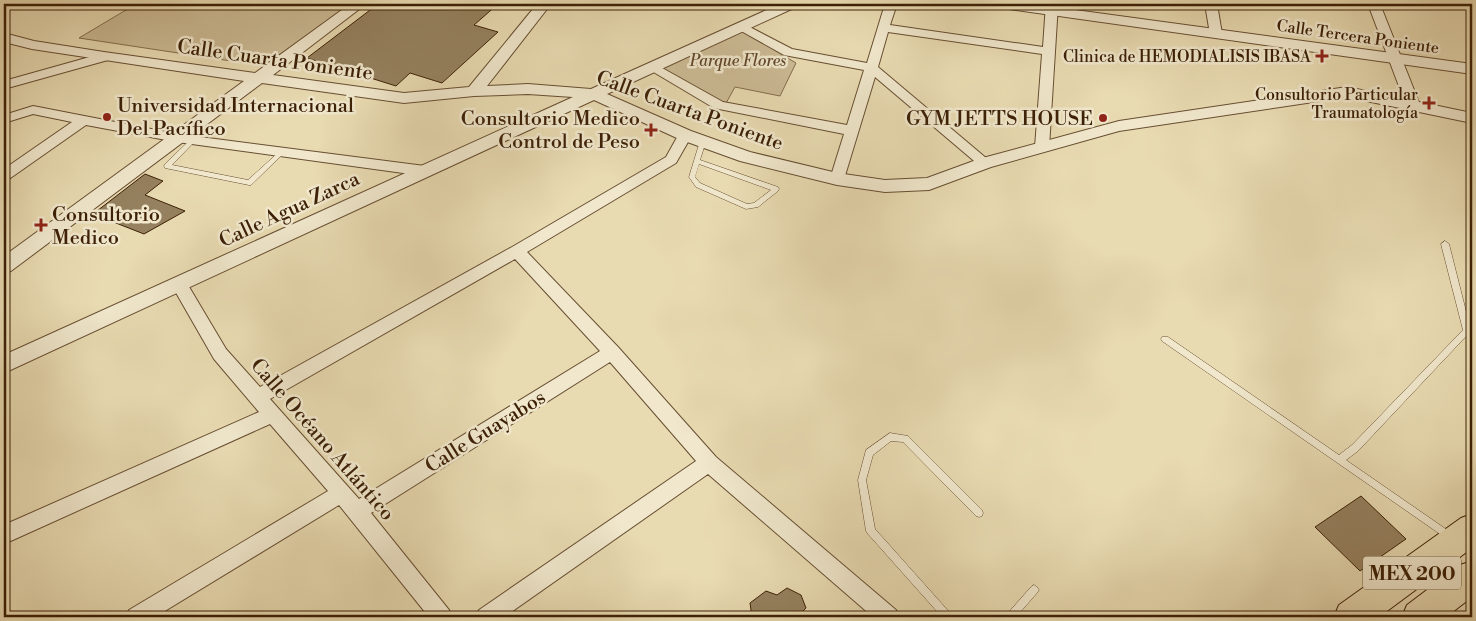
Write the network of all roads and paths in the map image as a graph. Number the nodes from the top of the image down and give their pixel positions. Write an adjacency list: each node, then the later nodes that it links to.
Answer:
1 (358, 4): 19 (street)
2 (544, 4): 21 (street)
3 (791, 4): 9 (street, Calle Agua Zarca)
4 (891, 4): 10 (street)
5 (1002, 4): 8 (street, Calle Tercera Poniente)
6 (1211, 4): 11 (street)
7 (1374, 4): 15 (street)
8 (1051, 7): 11 (street, Calle Tercera Poniente); 13 (street)
9 (740, 27): 16 (street, Calle Agua Zarca); 17 (street)
10 (884, 28): 13 (street); 17 (street)
11 (1216, 34): 15 (street, Calle Tercera Poniente)
12 (4, 37): 14 (street, Calle Cuarta Poniente)
13 (1047, 51): 31 (street)
14 (104, 57): 19 (street, Calle Cuarta Poniente); 20 (street)
15 (1395, 58): 18 (street, Calle Tercera Poniente); 23 (street)
16 (651, 68): 22 (street, Calle Agua Zarca); 27 (street)
17 (872, 68): 27 (street); 34 (street)
18 (1472, 69)
19 (258, 78): 21 (street, Calle Cuarta Poniente); 29 (street)
20 (4, 86)
21 (474, 91): 22 (street, Calle Cuarta Poniente)
22 (593, 94): 28 (street, Calle Cuarta Poniente); 35 (street, Calle Agua Zarca)
23 (1413, 105): 24 (street, Calle Cuarta Poniente); 31 (street, Calle Cuarta Poniente)
24 (1472, 118)
25 (4, 119): 26 (street)
26 (84, 120): 29 (street); 36 (street)
27 (853, 131): 37 (street)
28 (685, 135): 30 (street, Calle Cuarta Poniente); 39 (street)
29 (185, 139): 32 (street); 32 (lane); 40 (street)
30 (703, 141): 33 (lane); 37 (street, Calle Cuarta Poniente)
31 (1042, 148): 34 (street, Calle Cuarta Poniente)
32 (282, 152): 35 (street)
33 (697, 161): 33 (lane)
34 (986, 163): 37 (street, Calle Cuarta Poniente)
35 (425, 171): 41 (street, Calle Agua Zarca)
36 (4, 176)
37 (838, 179)
38 (1445, 244): 47 (lane)
39 (517, 251): 43 (street); 45 (street)
40 (4, 266)
41 (179, 284): 44 (street, Calle Agua Zarca); 45 (street, Calle Océano Atlántico)
42 (1165, 339): 47 (lane)
43 (612, 352): 48 (street); 50 (street, Calle Guayabos)
44 (4, 364)
45 (258, 397): 46 (street, Calle Océano Atlántico)
46 (273, 414): 49 (street, Calle Océano Atlántico); 52 (street)
47 (1339, 460): 53 (lane)
48 (709, 463): 58 (street); 59 (street)
49 (342, 492): 50 (street, Calle Océano Atlántico); 56 (street)
50 (357, 511): 57 (street, Calle Océano Atlántico)
51 (979, 513): 60 (lane)
52 (4, 535)
53 (1464, 535): 62 (highway, MEX 200)
54 (1472, 577): 63 (highway, MEX 200)
55 (1034, 590): 61 (lane)
56 (136, 617)
57 (442, 617)
58 (486, 617)
59 (889, 617)
60 (948, 617)
61 (1010, 617)
62 (1351, 617)
63 (1419, 617)

